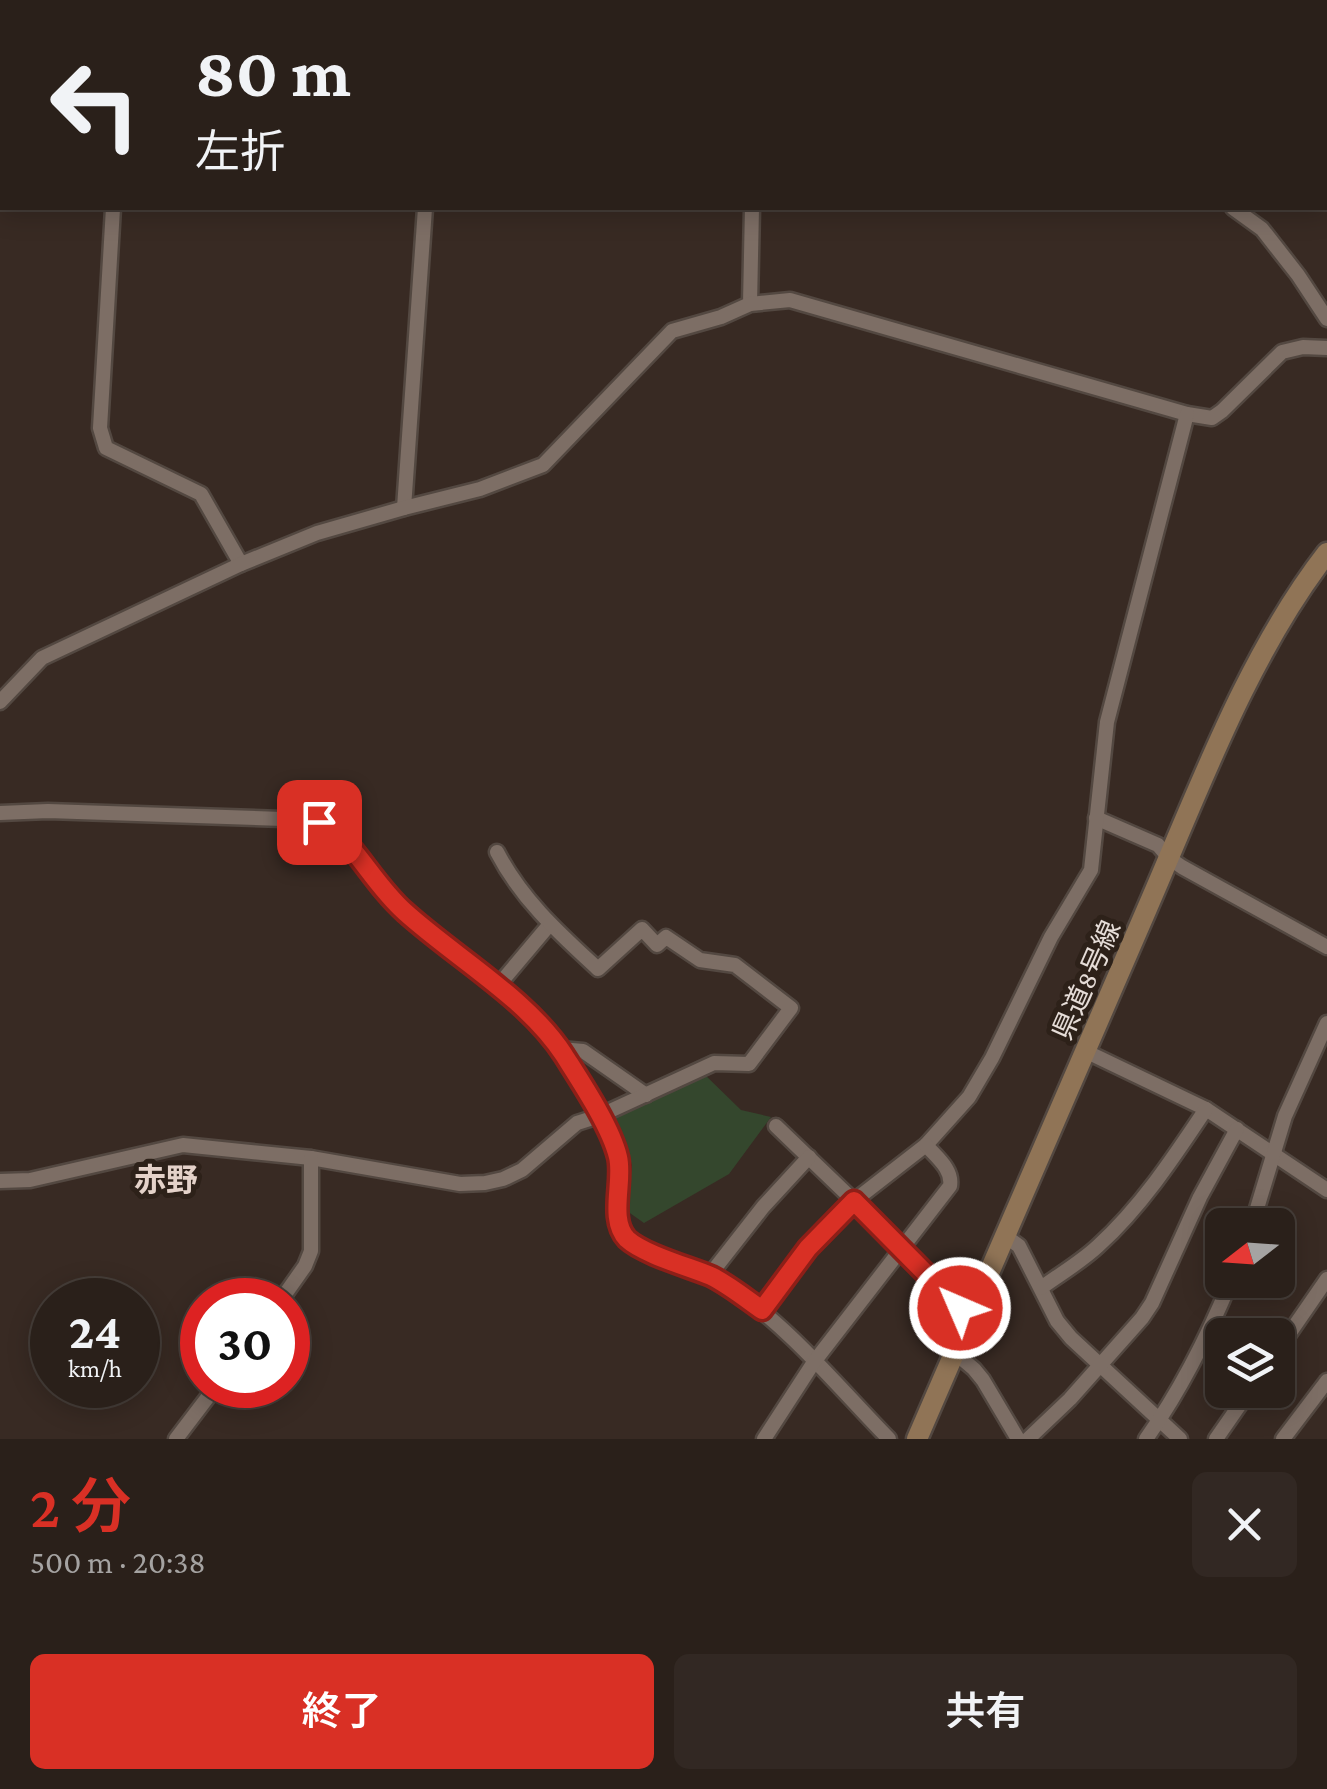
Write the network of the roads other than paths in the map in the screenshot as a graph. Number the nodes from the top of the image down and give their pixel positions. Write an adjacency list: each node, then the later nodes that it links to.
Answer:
1 (112, 210): 11 (street)
2 (425, 210): 9 (street)
3 (752, 210): 5 (street)
4 (1236, 210): 6 (street)
5 (750, 304): 8 (street); 9 (street)
6 (1327, 319)
7 (1327, 348): 8 (street)
8 (1187, 414): 14 (street)
9 (404, 508): 11 (street)
10 (1327, 554): 16 (main road, 県道8号線)
11 (241, 564): 12 (street)
12 (0, 702)
13 (0, 813): 19 (street)
14 (1096, 818): 16 (street); 28 (street)
15 (498, 852): 17 (street)
16 (1169, 858): 18 (street); 22 (main road, 県道8号線)
17 (550, 924): 19 (street); 23 (street)
18 (1327, 948)
19 (497, 988): 21 (street)
20 (1327, 1023): 29 (street)
21 (560, 1049): 23 (street); 25 (street)
22 (1085, 1051): 24 (street); 36 (main road, 県道8号線)
23 (646, 1095): 25 (street)
24 (1206, 1109): 27 (street); 41 (street)
25 (599, 1116): 31 (street); 38 (street)
26 (776, 1126): 30 (street)
27 (1237, 1129): 29 (street); 48 (street)
28 (926, 1145): 34 (street); 37 (street)
29 (1274, 1154): 33 (street); 35 (street)
30 (808, 1157): 34 (street); 38 (street)
31 (311, 1158): 32 (street); 39 (street)
32 (0, 1181)
33 (1327, 1190)
34 (854, 1201): 37 (street); 43 (street)
35 (1257, 1208)
36 (1004, 1235): 41 (street); 44 (main road, 県道8号線)
37 (901, 1249): 44 (street); 47 (street)
38 (709, 1276): 43 (street)
39 (297, 1278)
40 (1327, 1279): 45 (street)
41 (1041, 1288): 48 (street)
42 (1223, 1298): 52 (street)
43 (762, 1310): 47 (street)
44 (969, 1318): 46 (main road, 県道8号線)
45 (1295, 1325)
46 (954, 1353): 56 (main road, 県道8号線); 57 (street)
47 (814, 1362): 54 (street); 55 (street)
48 (1100, 1366): 52 (street); 58 (street)
49 (1327, 1381): 62 (street)
50 (200, 1408): 53 (street)
51 (1238, 1408): 61 (street)
52 (1160, 1419): 59 (street); 60 (street)
53 (176, 1439)
54 (764, 1439)
55 (888, 1439)
56 (918, 1439)
57 (1018, 1439)
58 (1028, 1439)
59 (1146, 1439)
60 (1180, 1439)
61 (1216, 1439)
62 (1282, 1439)

